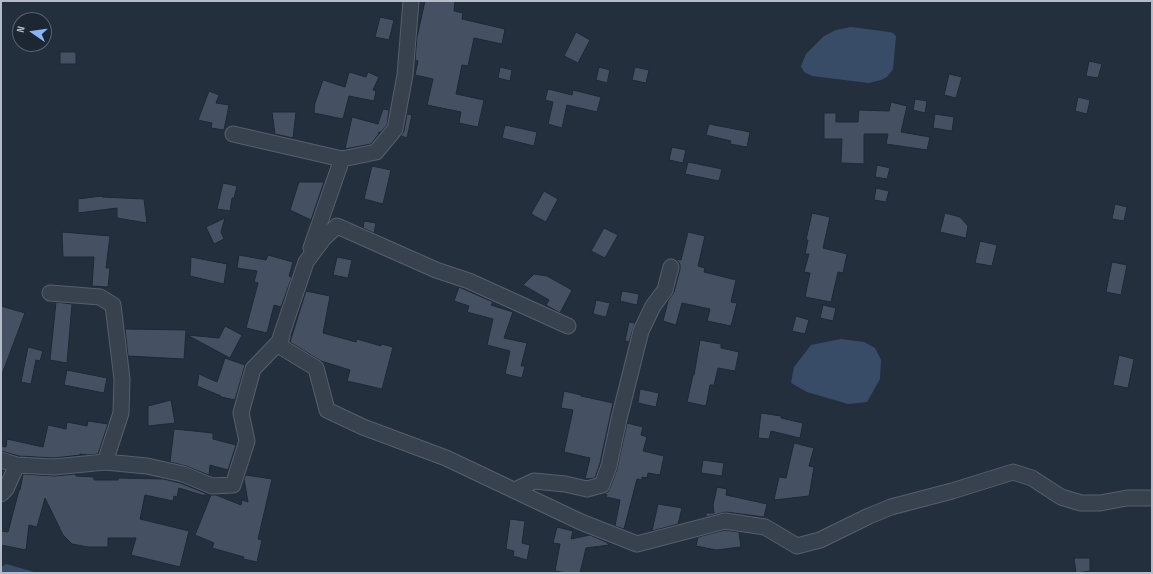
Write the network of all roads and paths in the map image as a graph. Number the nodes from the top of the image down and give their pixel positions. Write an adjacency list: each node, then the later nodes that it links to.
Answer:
1 (412, 1): 3 (street)
2 (233, 134): 3 (street)
3 (342, 159): 8 (street)
4 (671, 267): 10 (street)
5 (50, 292): 8 (street)
6 (568, 326): 10 (street)
7 (1, 460): 9 (street)
8 (105, 462): 9 (street)
9 (17, 465): 11 (street)
10 (515, 490): 12 (street)
11 (1, 494)
12 (1152, 498)

